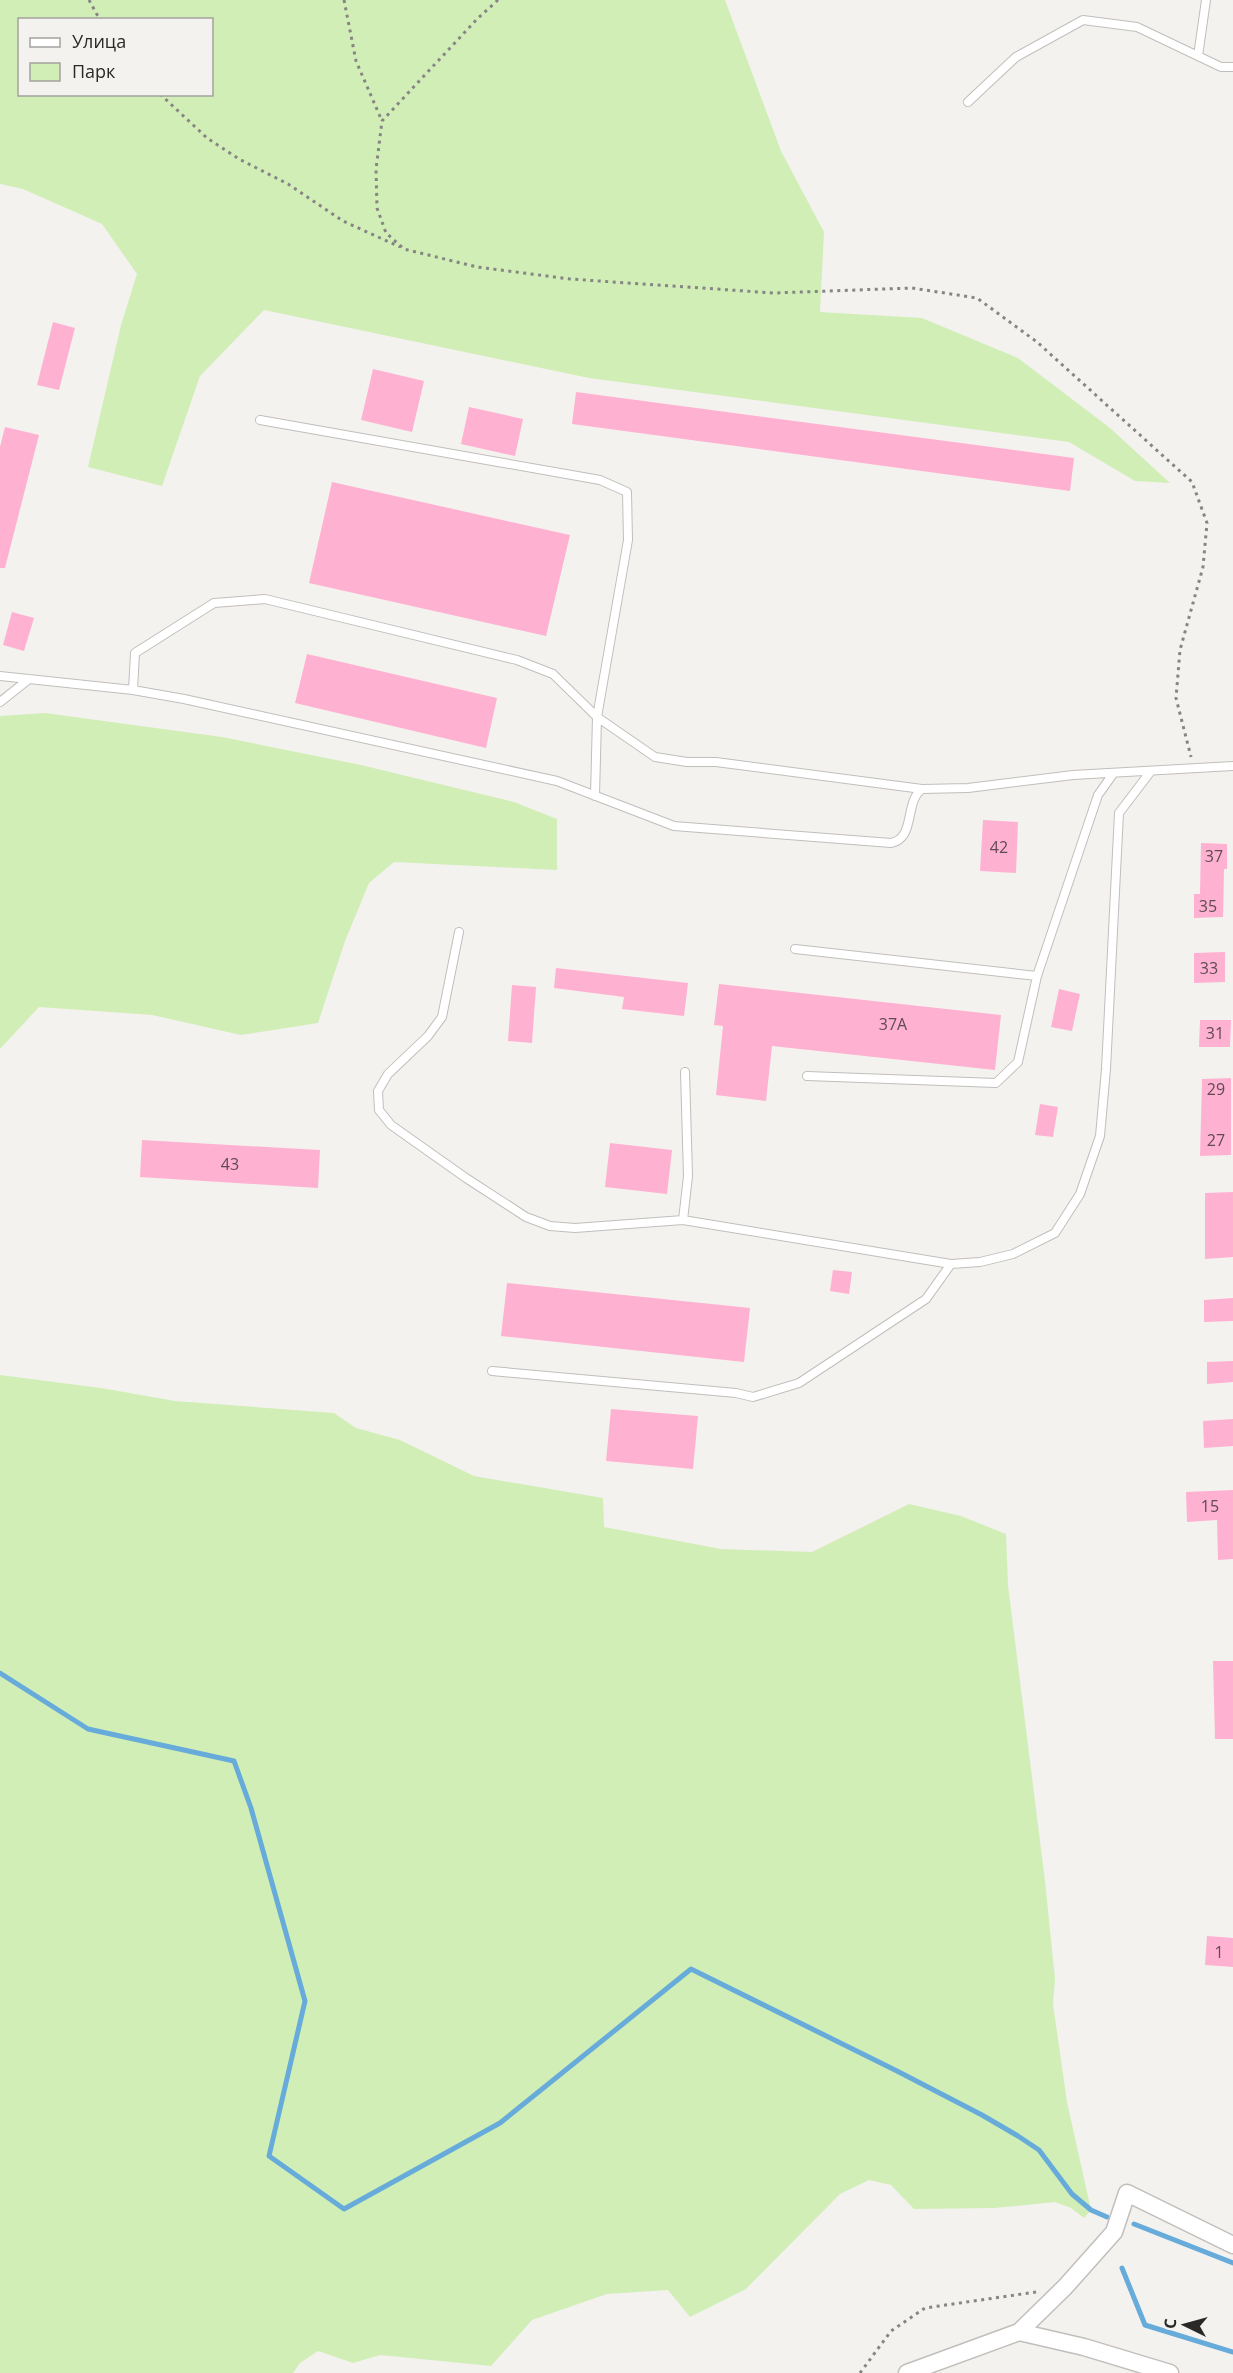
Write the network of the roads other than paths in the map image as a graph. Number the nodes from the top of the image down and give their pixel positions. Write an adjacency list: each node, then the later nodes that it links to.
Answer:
1 (1206, 0): 2 (lane)
2 (1198, 56): 3 (lane); 4 (lane)
3 (1233, 67)
4 (968, 102)
5 (260, 420): 10 (lane)
6 (0, 676): 7 (lane)
7 (29, 679): 8 (lane); 9 (lane)
8 (133, 690): 10 (lane); 15 (lane)
9 (0, 702)
10 (597, 717): 14 (lane); 15 (lane)
11 (1233, 765): 12 (lane)
12 (1150, 771): 13 (lane); 22 (lane)
13 (1113, 774): 14 (lane); 18 (lane)
14 (922, 789): 15 (lane)
15 (595, 796)
16 (459, 932): 21 (lane)
17 (795, 949): 18 (lane)
18 (1037, 976): 20 (lane)
19 (684, 1072): 21 (lane)
20 (807, 1076)
21 (682, 1220): 22 (lane)
22 (951, 1264): 23 (lane)
23 (492, 1371)
24 (1233, 2245): 25 (street)
25 (1019, 2332): 26 (street); 27 (street)
26 (907, 2373)
27 (1170, 2373)

